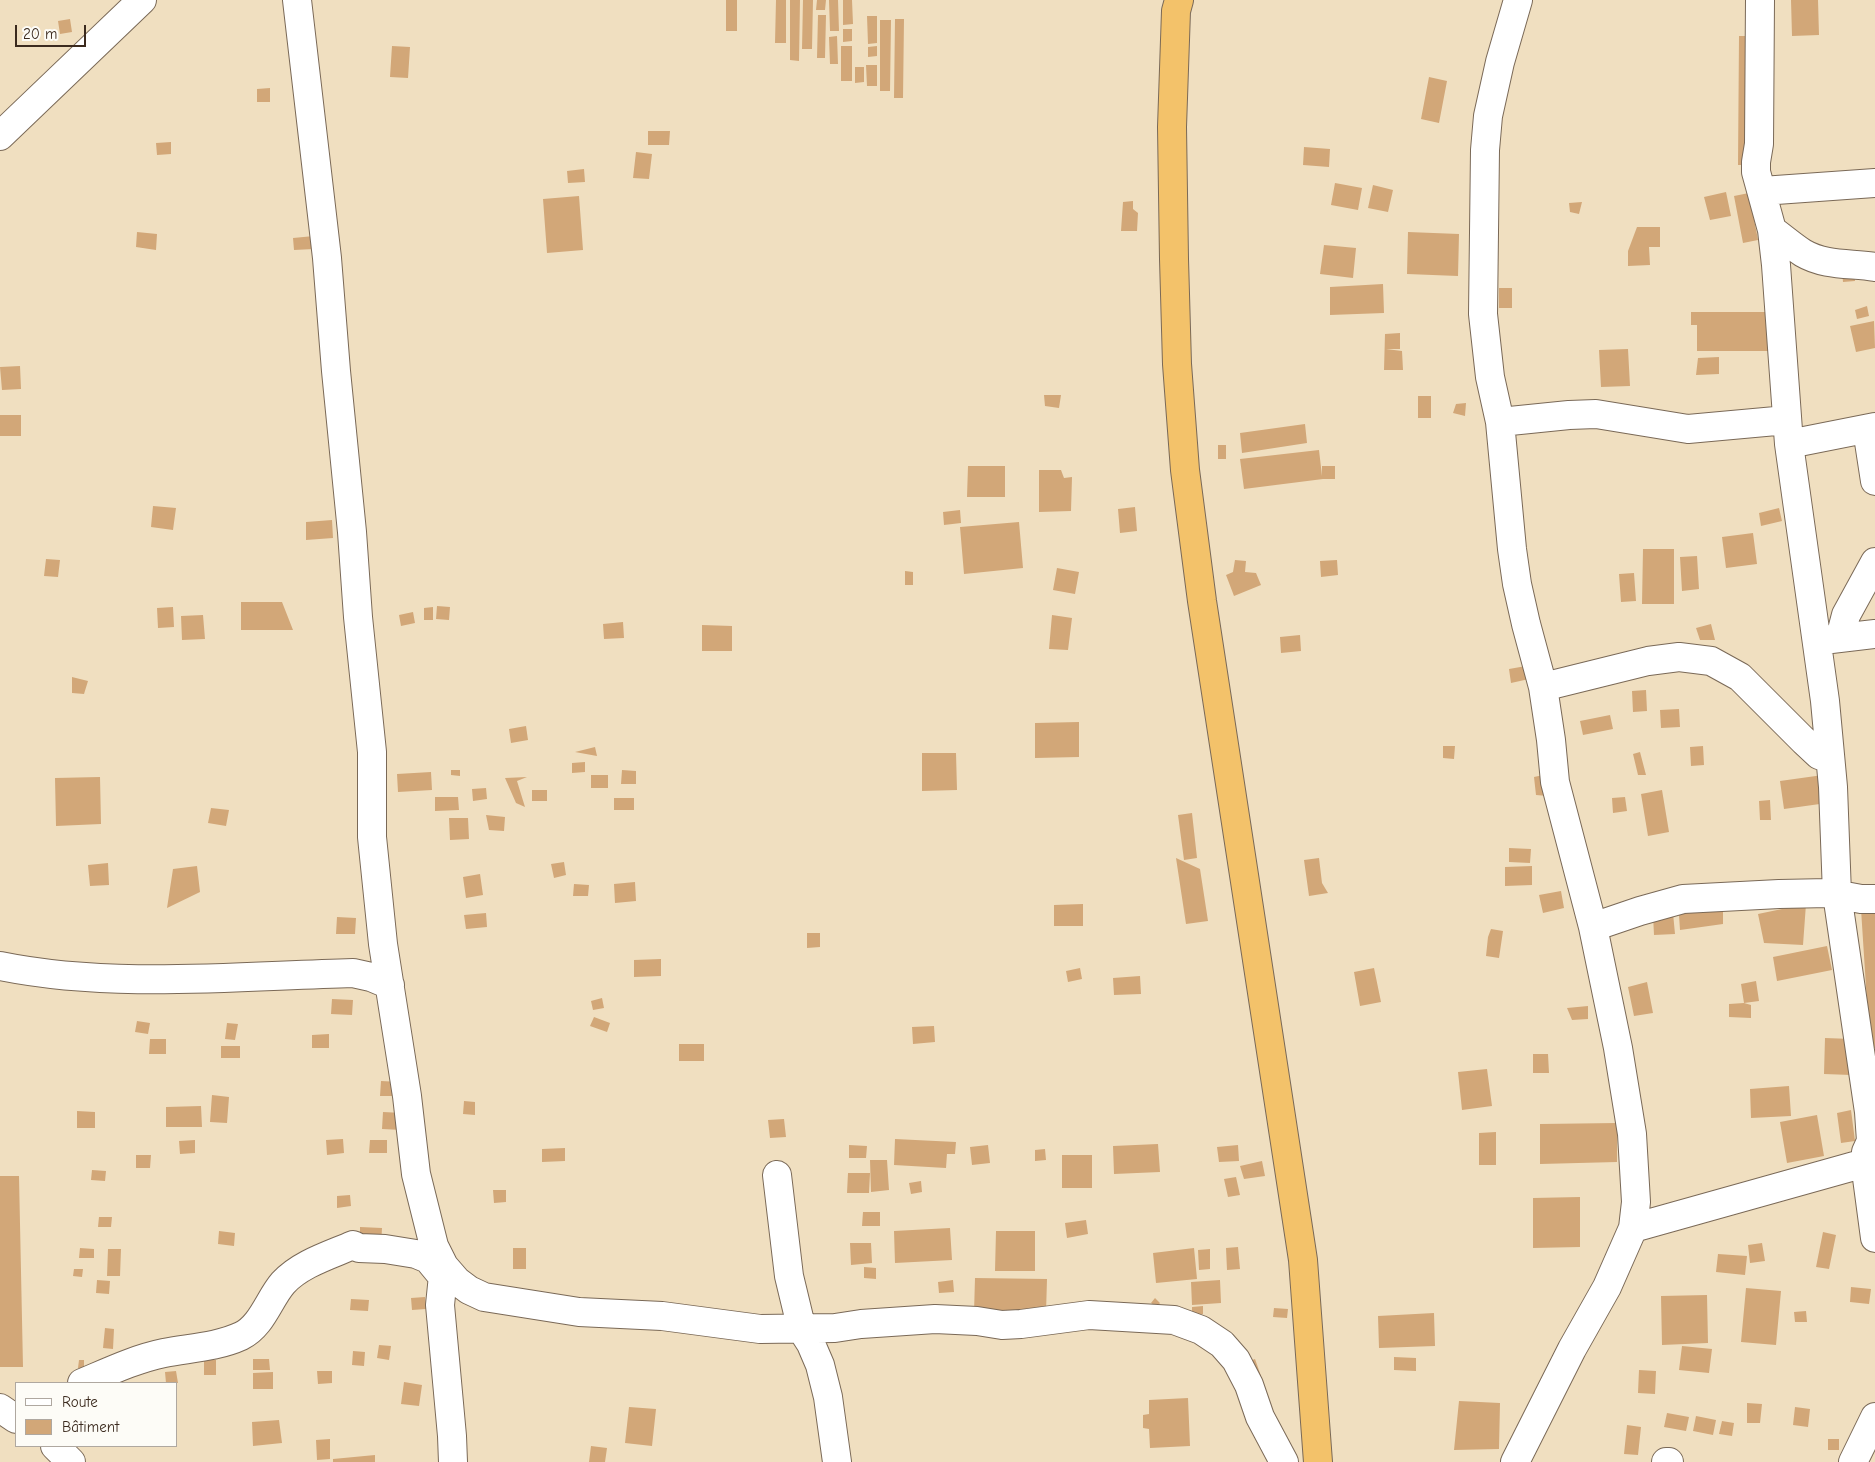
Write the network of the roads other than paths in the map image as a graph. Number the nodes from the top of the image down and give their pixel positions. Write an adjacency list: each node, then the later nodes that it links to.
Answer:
1 (142, 0): 6 (street)
2 (297, 0): 24 (street)
3 (1179, 0): 41 (highway)
4 (1518, 0): 11 (street)
5 (1760, 0): 8 (street)
6 (0, 136)
7 (1875, 183): 8 (street)
8 (1762, 191): 9 (street)
9 (1772, 230): 10 (street); 13 (street)
10 (1875, 267)
11 (1500, 422): 13 (street); 18 (street)
12 (1871, 428): 13 (street); 14 (street)
13 (1788, 432): 17 (street)
14 (1875, 481)
15 (1875, 562): 17 (street)
16 (1875, 634): 17 (street)
17 (1828, 640): 19 (street)
18 (1543, 687): 19 (street); 22 (street)
19 (1830, 759): 20 (street)
20 (1837, 894): 21 (street); 22 (street); 25 (street)
21 (1875, 899)
22 (1592, 927): 27 (street)
23 (0, 966): 24 (street)
24 (390, 985): 29 (street)
25 (1870, 1162): 27 (street); 28 (street)
26 (777, 1175): 30 (street)
27 (1632, 1228): 42 (street)
28 (1875, 1238)
29 (443, 1271): 30 (street); 31 (street); 38 (street)
30 (802, 1330): 39 (street); 40 (street)
31 (84, 1382)
32 (15, 1406): 33 (street)
33 (0, 1408): 35 (street)
34 (1875, 1417): 43 (street)
35 (15, 1418)
36 (55, 1447): 37 (street)
37 (71, 1462)
38 (453, 1462)
39 (837, 1462)
40 (1284, 1462)
41 (1318, 1462)
42 (1515, 1462)
43 (1854, 1462)

